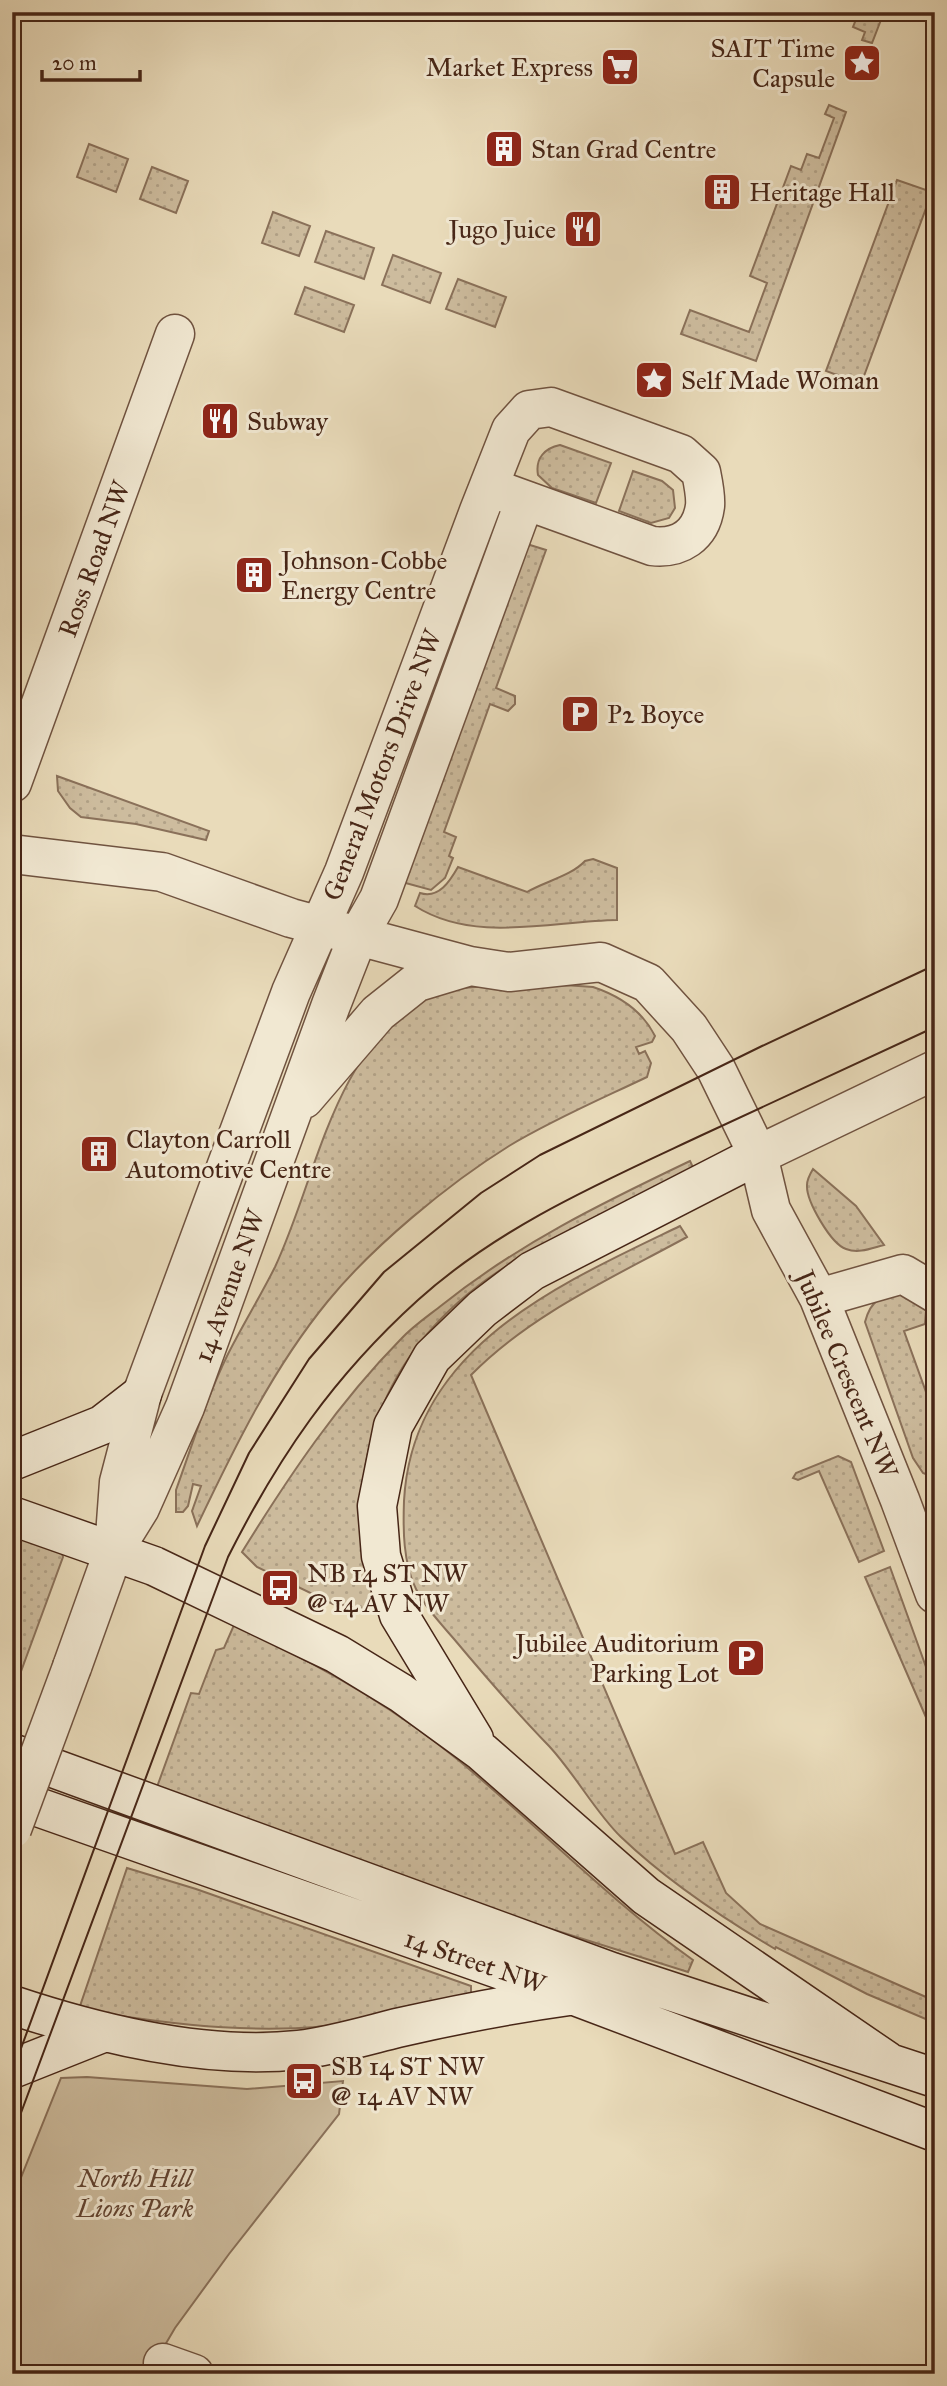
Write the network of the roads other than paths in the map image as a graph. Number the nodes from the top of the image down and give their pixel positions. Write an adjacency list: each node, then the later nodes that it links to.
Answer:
1 (175, 334): 4 (street, Ross Road NW)
2 (489, 486): 3 (street, General Motors Drive NW); 3 (street, General Motors Drive NW); 6 (street, General Motors Drive NW)
3 (525, 500): 7 (street, General Motors Drive NW)
4 (12, 783)
5 (12, 854): 6 (street, Jubilee Crescent NW)
6 (318, 926): 7 (street, Jubilee Crescent NW); 14 (street, 14 Avenue NW)
7 (358, 936): 8 (street, Jubilee Crescent NW); 10 (street, 14 Avenue NW)
8 (470, 966): 10 (street); 11 (street, Jubilee Crescent NW)
9 (935, 1070): 11 (street)
10 (291, 1114): 18 (street, 14 Avenue NW)
11 (758, 1155): 13 (street, Jubilee Crescent NW); 20 (street)
12 (935, 1293): 13 (street)
13 (819, 1298): 16 (street, Jubilee Crescent NW)
14 (142, 1394): 15 (street); 18 (street, 14 Avenue NW)
15 (12, 1461)
16 (919, 1503): 19 (street, Jubilee Crescent NW)
17 (12, 1516): 18 (street)
18 (114, 1550): 20 (street); 23 (street, 14 Avenue NW, bridge)
19 (935, 1594)
20 (482, 1752): 27 (street)
21 (12, 1754): 27 (street, 14 Street NW)
22 (12, 1798): 24 (street, 14 Street NW)
23 (12, 1829)
24 (575, 1996): 26 (street); 30 (street, 14 Street NW)
25 (12, 2006): 26 (street)
26 (105, 2032): 28 (street)
27 (887, 2061): 29 (street, 14 Street NW)
28 (12, 2069)
29 (935, 2078)
30 (935, 2132)

